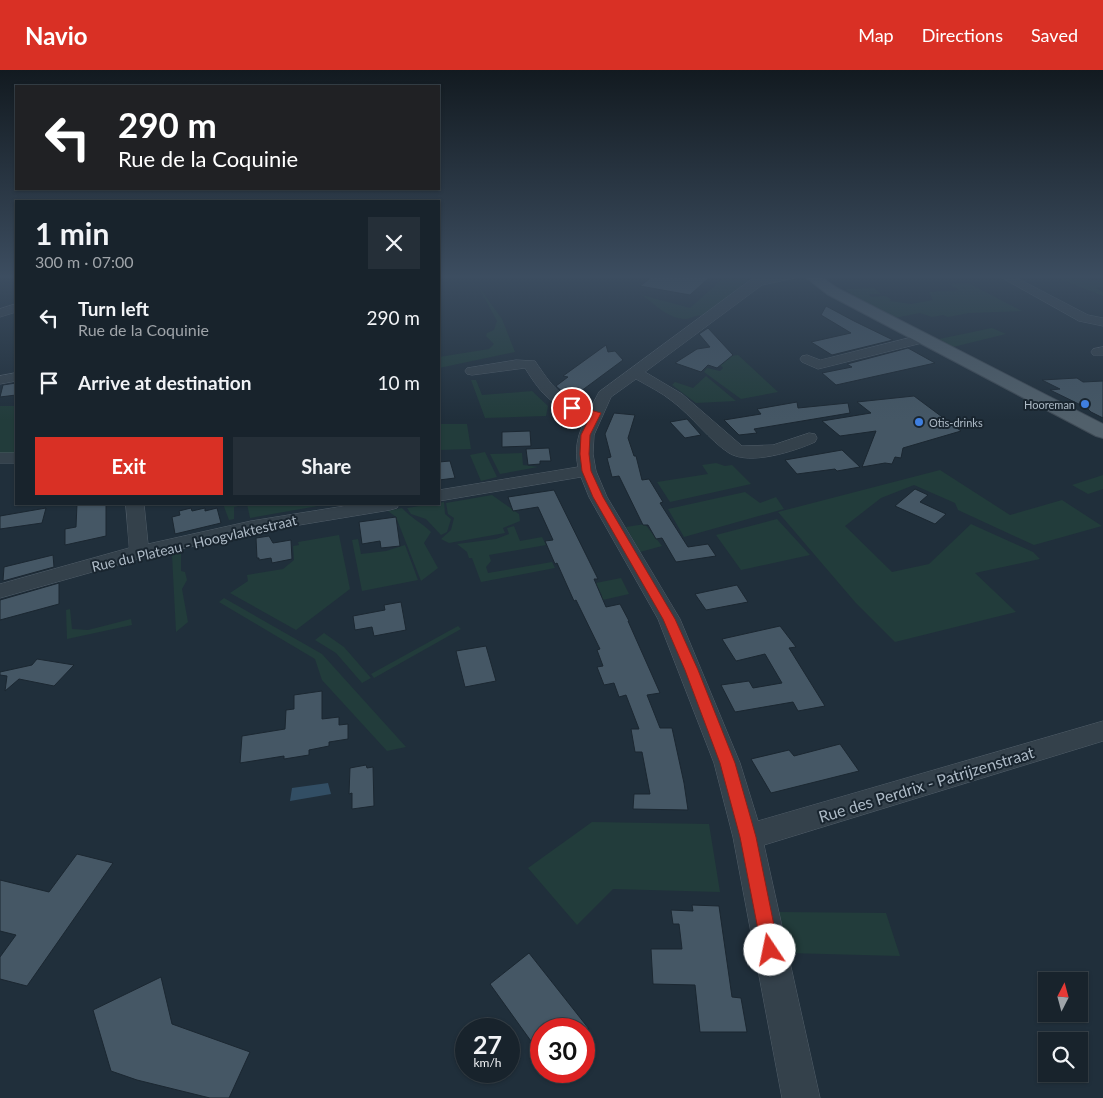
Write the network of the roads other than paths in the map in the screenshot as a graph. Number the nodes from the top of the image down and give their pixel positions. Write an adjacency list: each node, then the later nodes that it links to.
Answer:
1 (700, 324): 8 (street)
2 (893, 324): 5 (main road)
3 (1084, 324): 4 (street)
4 (1103, 337)
5 (921, 339): 6 (street); 12 (main road)
6 (807, 358)
7 (472, 371): 11 (street)
8 (635, 372): 11 (street); 13 (street)
9 (15, 377): 10 (street)
10 (0, 380)
11 (596, 413): 16 (street)
12 (1103, 432)
13 (809, 438)
14 (0, 458): 15 (street)
15 (15, 458)
16 (587, 471): 17 (street); 23 (street)
17 (440, 496)
18 (136, 505): 20 (street)
19 (384, 505): 20 (street, Rue du Plateau - Hoogvlaktestraat)
20 (139, 552): 21 (street, Rue du Plateau - Hoogvlaktestraat)
21 (0, 591)
22 (1103, 731): 23 (street, Rue des Perdrix - Patrijzenstraat)
23 (748, 837): 24 (street)
24 (801, 1098)

